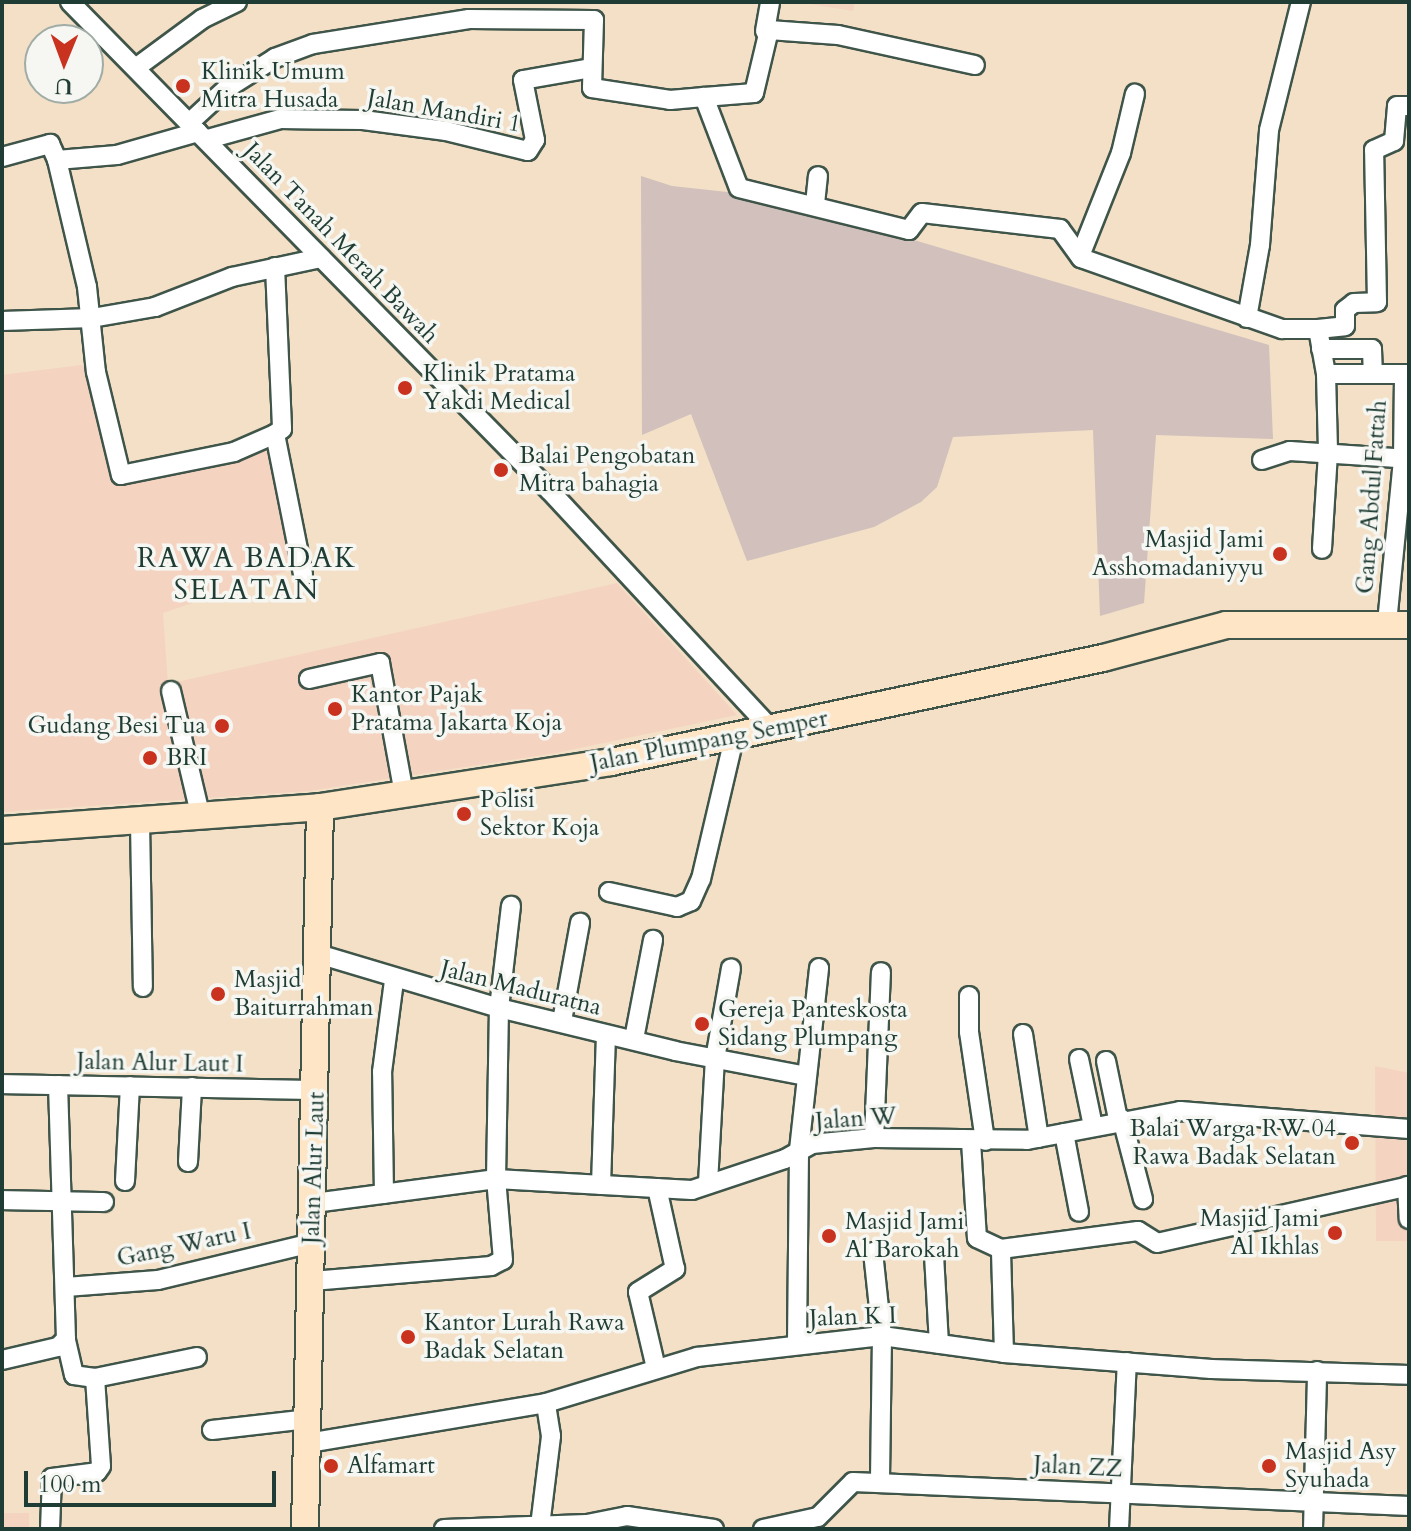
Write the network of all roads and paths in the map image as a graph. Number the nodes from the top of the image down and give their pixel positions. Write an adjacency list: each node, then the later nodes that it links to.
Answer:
1 (70, 2): 8 (street, Jalan Tanah Merah Bawah)
2 (237, 2): 8 (street)
3 (770, 2): 6 (street)
4 (1301, 2): 22 (street)
5 (595, 11): 9 (street); 13 (street)
6 (765, 33): 7 (street); 11 (street)
7 (975, 65)
8 (137, 67): 13 (street, Jalan Tanah Merah Bawah)
9 (592, 68): 11 (street); 13 (street, Jalan Mandiri 1)
10 (1135, 94): 18 (street)
11 (704, 97): 17 (street)
12 (1409, 106): 24 (street)
13 (198, 131): 15 (street); 19 (street, Jalan Tanah Merah Bawah)
14 (2, 157): 15 (street)
15 (57, 160): 21 (street)
16 (818, 176): 17 (street)
17 (815, 204): 18 (street)
18 (1080, 256): 22 (street)
19 (321, 258): 20 (street); 38 (street, Jalan Tanah Merah Bawah)
20 (275, 267): 21 (street); 29 (street)
21 (92, 318): 23 (street); 29 (street)
22 (1247, 318): 24 (street)
23 (2, 321)
24 (1318, 329): 25 (street)
25 (1321, 349): 26 (street); 27 (street)
26 (1373, 373): 27 (street); 28 (street)
27 (1326, 374): 30 (street)
28 (1406, 374): 31 (street, Gang Abdul Fattah)
29 (275, 434): 34 (street)
30 (1328, 453): 31 (street); 32 (street); 33 (street)
31 (1406, 459): 35 (street, Gang Abdul Fattah)
32 (1262, 460)
33 (1322, 549)
34 (303, 574)
35 (1398, 624): 38 (main road, Jalan Plumpang Semper)
36 (309, 679): 40 (street)
37 (171, 691): 42 (street)
38 (772, 730): 39 (main road, Jalan Plumpang Semper)
39 (734, 738): 40 (main road, Jalan Plumpang Semper); 45 (street)
40 (404, 794): 41 (main road, Jalan Plumpang Semper)
41 (320, 807): 42 (main road, Jalan Plumpang Semper); 49 (main road, Jalan Alur Laut)
42 (201, 818): 43 (main road, Jalan Plumpang Semper)
43 (140, 822): 44 (main road, Jalan Plumpang Semper); 54 (street)
44 (2, 830)
45 (609, 892)
46 (511, 906): 56 (street)
47 (580, 923): 57 (street)
48 (653, 940): 60 (street)
49 (318, 954): 53 (street, Jalan Maduratna); 69 (main road, Jalan Alur Laut)
50 (731, 968): 61 (street)
51 (819, 968): 64 (street)
52 (881, 972): 74 (street)
53 (394, 981): 56 (street, Jalan Maduratna); 85 (street)
54 (143, 987)
55 (969, 996): 76 (street)
56 (499, 1008): 57 (street, Jalan Maduratna); 79 (street)
57 (562, 1021): 59 (street, Jalan Maduratna)
58 (1023, 1034): 75 (street)
59 (606, 1035): 60 (street, Jalan Maduratna); 82 (street)
60 (634, 1039): 61 (street, Jalan Maduratna)
61 (715, 1059): 64 (street, Jalan Maduratna); 81 (street)
62 (1079, 1059): 71 (street)
63 (1106, 1061): 70 (street)
64 (806, 1076): 77 (street)
65 (2, 1084): 66 (street, Jalan Alur Laut I)
66 (58, 1085): 67 (street, Jalan Alur Laut I); 88 (street)
67 (130, 1086): 68 (street, Jalan Alur Laut I); 80 (street)
68 (192, 1087): 69 (street, Jalan Alur Laut I); 78 (street)
69 (316, 1090): 90 (main road, Jalan Alur Laut)
70 (1120, 1119): 71 (street, Jalan W); 72 (street, Jalan W); 86 (street)
71 (1093, 1126): 73 (street, Jalan W)
72 (1409, 1129)
73 (1064, 1133): 75 (street, Jalan W); 91 (street)
74 (874, 1138): 76 (street, Jalan W); 77 (street, Jalan W)
75 (1039, 1138): 76 (street, Jalan W)
76 (978, 1141): 94 (street)
77 (799, 1150): 81 (street, Jalan W); 101 (street)
78 (188, 1162)
79 (496, 1179): 82 (street, Jalan W); 85 (street, Jalan W); 97 (street)
80 (125, 1181)
81 (708, 1183): 84 (street, Jalan W)
82 (601, 1185): 84 (street, Jalan W)
83 (1408, 1186): 92 (street); 94 (street)
84 (657, 1188): 107 (street)
85 (384, 1194): 90 (street, Jalan W)
86 (1143, 1199)
87 (2, 1200): 88 (street)
88 (61, 1201): 89 (street); 98 (street)
89 (104, 1202)
90 (314, 1203): 93 (main road, Jalan Alur Laut)
91 (1079, 1212)
92 (1409, 1219)
93 (312, 1243): 97 (main road, Jalan Alur Laut); 98 (street, Gang Waru I)
94 (1001, 1249): 103 (street)
95 (873, 1252): 99 (street)
96 (934, 1255): 102 (street)
97 (312, 1281): 113 (main road, Jalan Alur Laut)
98 (66, 1287): 100 (street)
99 (882, 1336): 101 (street, Jalan K I); 102 (street, Jalan K I); 114 (street)
100 (62, 1343): 105 (street); 110 (street)
101 (797, 1343): 107 (street, Jalan K I)
102 (939, 1344): 103 (street, Jalan K I)
103 (1004, 1353): 106 (street, Jalan K I)
104 (197, 1357): 110 (street)
105 (2, 1360)
106 (1127, 1362): 108 (street, Jalan K I); 115 (street)
107 (656, 1368): 111 (street, Jalan K I)
108 (1317, 1371): 109 (street, Jalan K I); 116 (street)
109 (1409, 1375)
110 (95, 1378): 119 (street)
111 (546, 1403): 113 (street, Jalan K I); 118 (street)
112 (212, 1430): 113 (street, Jalan K I)
113 (308, 1431): 120 (main road, Jalan Alur Laut)
114 (880, 1482): 115 (street, Jalan ZZ); 123 (street, Jalan ZZ)
115 (1121, 1493): 116 (street, Jalan ZZ); 124 (street)
116 (1315, 1501): 117 (street, Jalan ZZ); 125 (street)
117 (1409, 1506)
118 (540, 1526): 121 (street); 122 (street)
119 (50, 1529)
120 (305, 1529)
121 (444, 1529)
122 (714, 1529)
123 (763, 1529)
124 (1119, 1529)
125 (1313, 1529)

